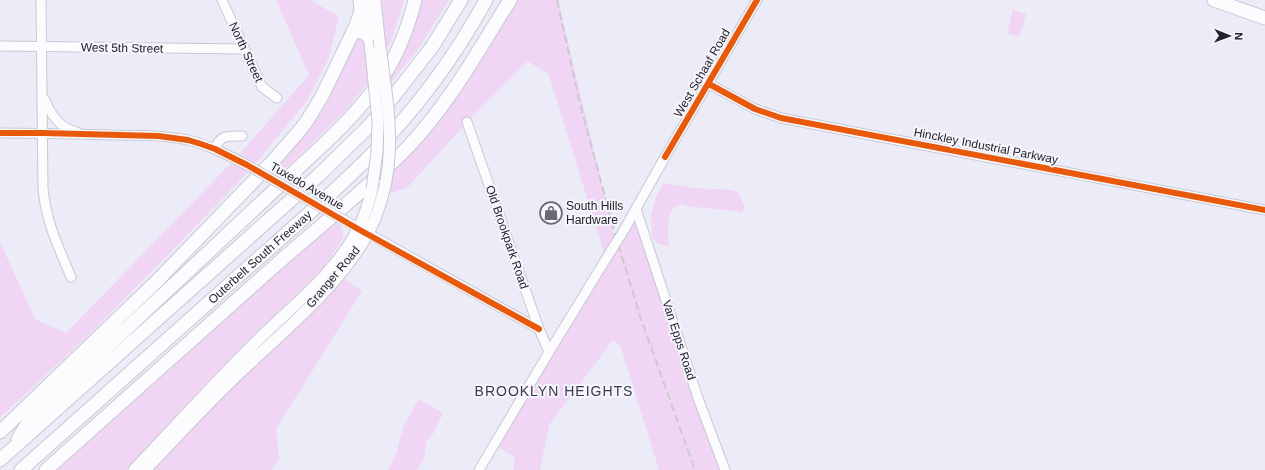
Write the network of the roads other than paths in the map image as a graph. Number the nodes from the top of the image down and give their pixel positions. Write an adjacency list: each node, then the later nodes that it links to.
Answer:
1 (41, 0): 16 (street)
2 (222, 0): 17 (street, North Street)
3 (360, 0): 13 (highway)
4 (365, 0): 14 (main road, Granger Road)
5 (375, 0): 14 (main road, Granger Road)
6 (415, 0): 34 (highway)
7 (461, 0): 34 (highway, Outerbelt South Freeway)
8 (486, 0): 36 (highway, Outerbelt South Freeway)
9 (510, 0): 37 (highway)
10 (757, 0): 18 (street, West Schaaf Road)
11 (1214, 0): 12 (highway)
12 (1265, 18)
13 (353, 31): 14 (highway); 33 (highway)
14 (374, 38): 29 (main road, Granger Road, bridge); 29 (main road, Granger Road, bridge)
15 (0, 46): 16 (street, West 5th Street)
16 (42, 47): 17 (street, West 5th Street); 19 (street)
17 (244, 49): 20 (street, North Street)
18 (709, 84): 27 (street, West Schaaf Road); 28 (street, Hinckley Industrial Parkway)
19 (43, 91): 23 (street); 24 (street)
20 (277, 98)
21 (467, 122): 31 (street, Old Brookpark Road)
22 (0, 133): 23 (street, Tuxedo Avenue)
23 (43, 133): 24 (street, Tuxedo Avenue); 30 (street)
24 (84, 134): 26 (street, Tuxedo Avenue)
25 (242, 136): 26 (street)
26 (215, 149): 29 (street, Tuxedo Avenue, bridge)
27 (636, 209): 32 (street, West Schaaf Road, bridge); 41 (street, Van Epps Road)
28 (1265, 210)
29 (363, 231): 31 (street, Tuxedo Avenue); 38 (main road, Granger Road); 39 (main road, Granger Road)
30 (71, 277)
31 (539, 329): 32 (street, Old Brookpark Road)
32 (549, 352): 40 (street, West Schaaf Road)
33 (0, 432)
34 (11, 450): 35 (highway, Outerbelt South Freeway)
35 (0, 460)
36 (21, 470)
37 (46, 470)
38 (134, 470)
39 (145, 470)
40 (479, 470)
41 (725, 470)

